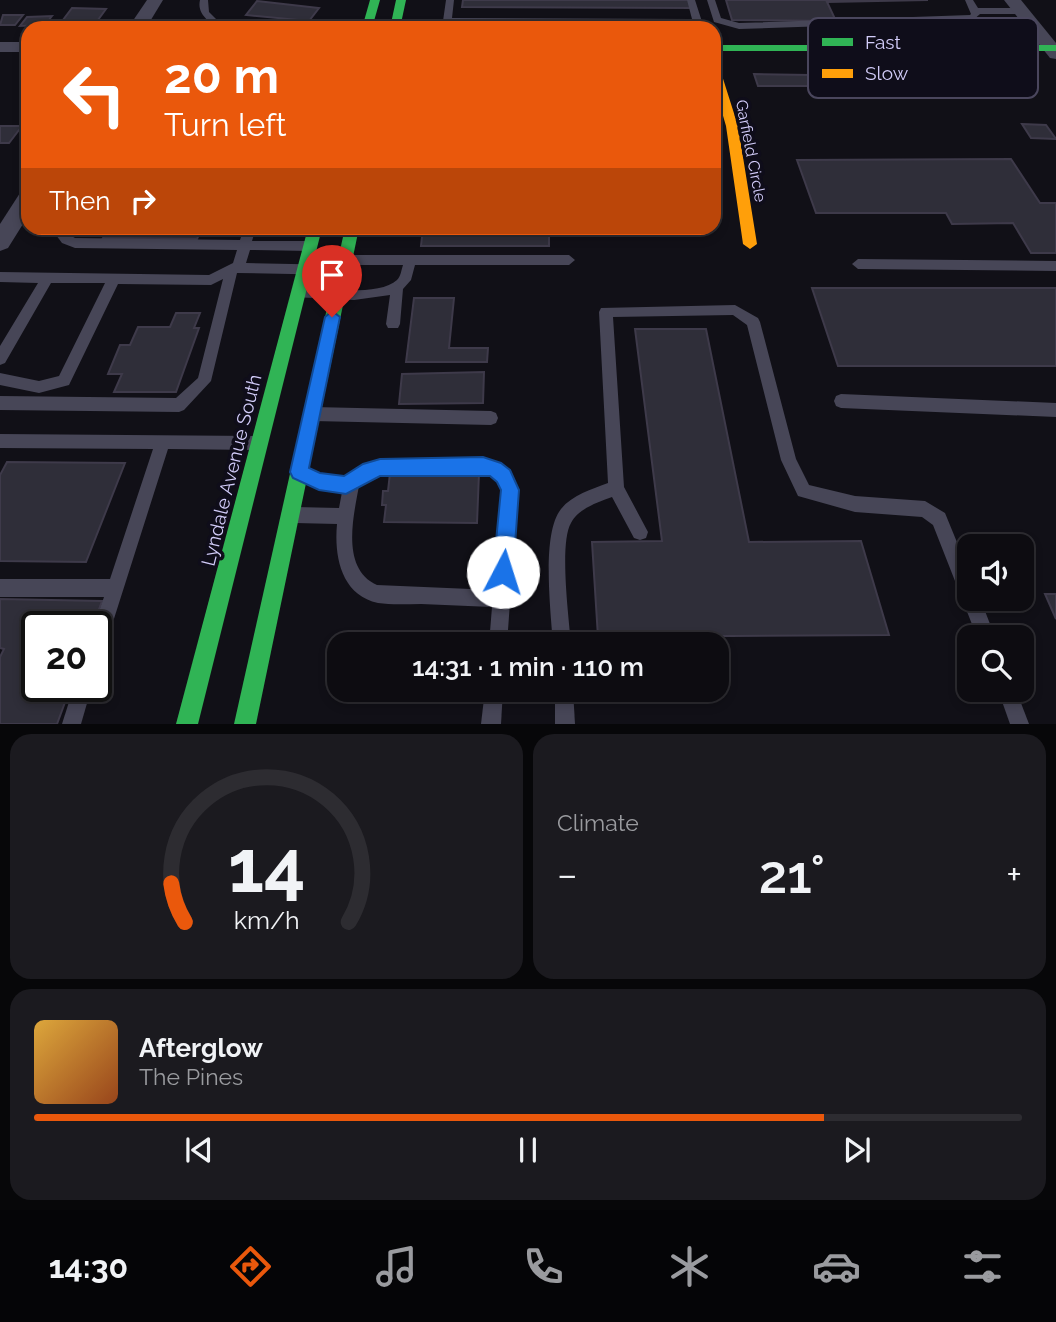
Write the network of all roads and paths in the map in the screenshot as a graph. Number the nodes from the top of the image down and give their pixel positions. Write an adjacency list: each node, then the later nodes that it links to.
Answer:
1 (155, 0): 12 (street)
2 (204, 0): 13 (lane)
3 (375, 0): 14 (main road)
4 (401, 0): 15 (main road)
5 (450, 0): 16 (lane)
6 (691, 0): 17 (lane)
7 (711, 0): 18 (lane)
8 (969, 0): 10 (lane)
9 (1016, 6): 10 (lane)
10 (975, 11): 11 (lane)
11 (972, 18)
12 (142, 21)
13 (213, 21)
14 (369, 21)
15 (396, 21)
16 (447, 21)
17 (697, 21)
18 (720, 21)
19 (721, 22): 20 (lane)
20 (730, 26): 22 (lane); 27 (lane)
21 (1038, 31): 28 (street)
22 (808, 32)
23 (808, 41): 27 (main road)
24 (0, 47): 25 (street)
25 (21, 47)
26 (721, 48): 27 (main road)
27 (738, 48)
28 (1054, 50)
29 (721, 99): 37 (main road, Garfield Circle)
30 (21, 209): 35 (street)
31 (62, 235): 36 (lane)
32 (248, 235): 36 (lane)
33 (313, 235): 38 (main road, Lyndale Avenue South)
34 (350, 235): 42 (main road)
35 (0, 242)
36 (246, 244): 38 (lane); 44 (lane)
37 (750, 244)
38 (310, 246): 45 (main road, Lyndale Avenue South)
39 (569, 260): 40 (lane)
40 (410, 261): 42 (lane); 49 (lane)
41 (858, 264): 43 (lane)
42 (343, 265): 45 (lane); 51 (main road)
43 (1056, 266)
44 (235, 268): 45 (lane); 48 (lane); 56 (lane)
45 (305, 268): 50 (main road, Lyndale Avenue South)
46 (0, 277): 47 (lane)
47 (47, 278): 48 (lane); 53 (lane)
48 (114, 278): 54 (lane)
49 (397, 288): 51 (lane); 52 (lane)
50 (298, 293): 51 (lane); 62 (main road, Lyndale Avenue South)
51 (338, 293): 58 (main road)
52 (393, 324)
53 (0, 359)
54 (0, 379)
55 (841, 401): 57 (lane)
56 (0, 403)
57 (1056, 410)
58 (312, 414): 59 (lane); 63 (main road)
59 (491, 418)
60 (0, 441): 61 (lane)
61 (163, 442): 62 (lane); 71 (lane)
62 (260, 443): 81 (main road, Lyndale Avenue South)
63 (299, 472): 64 (lane); 66 (main road)
64 (351, 484): 67 (lane); 72 (lane)
65 (616, 488): 68 (lane); 69 (lane); 75 (lane)
66 (290, 516): 67 (lane); 82 (main road)
67 (345, 516): 72 (lane)
68 (640, 531)
69 (957, 564)
70 (0, 588): 71 (lane)
71 (116, 588): 73 (lane)
72 (501, 599): 74 (lane)
73 (108, 611)
74 (499, 632)
75 (562, 632)
76 (78, 702): 80 (lane)
77 (493, 702): 83 (lane)
78 (564, 702): 84 (lane)
79 (1012, 702): 85 (lane)
80 (71, 723)
81 (187, 723)
82 (245, 723)
83 (491, 723)
84 (565, 723)
85 (1020, 723)

